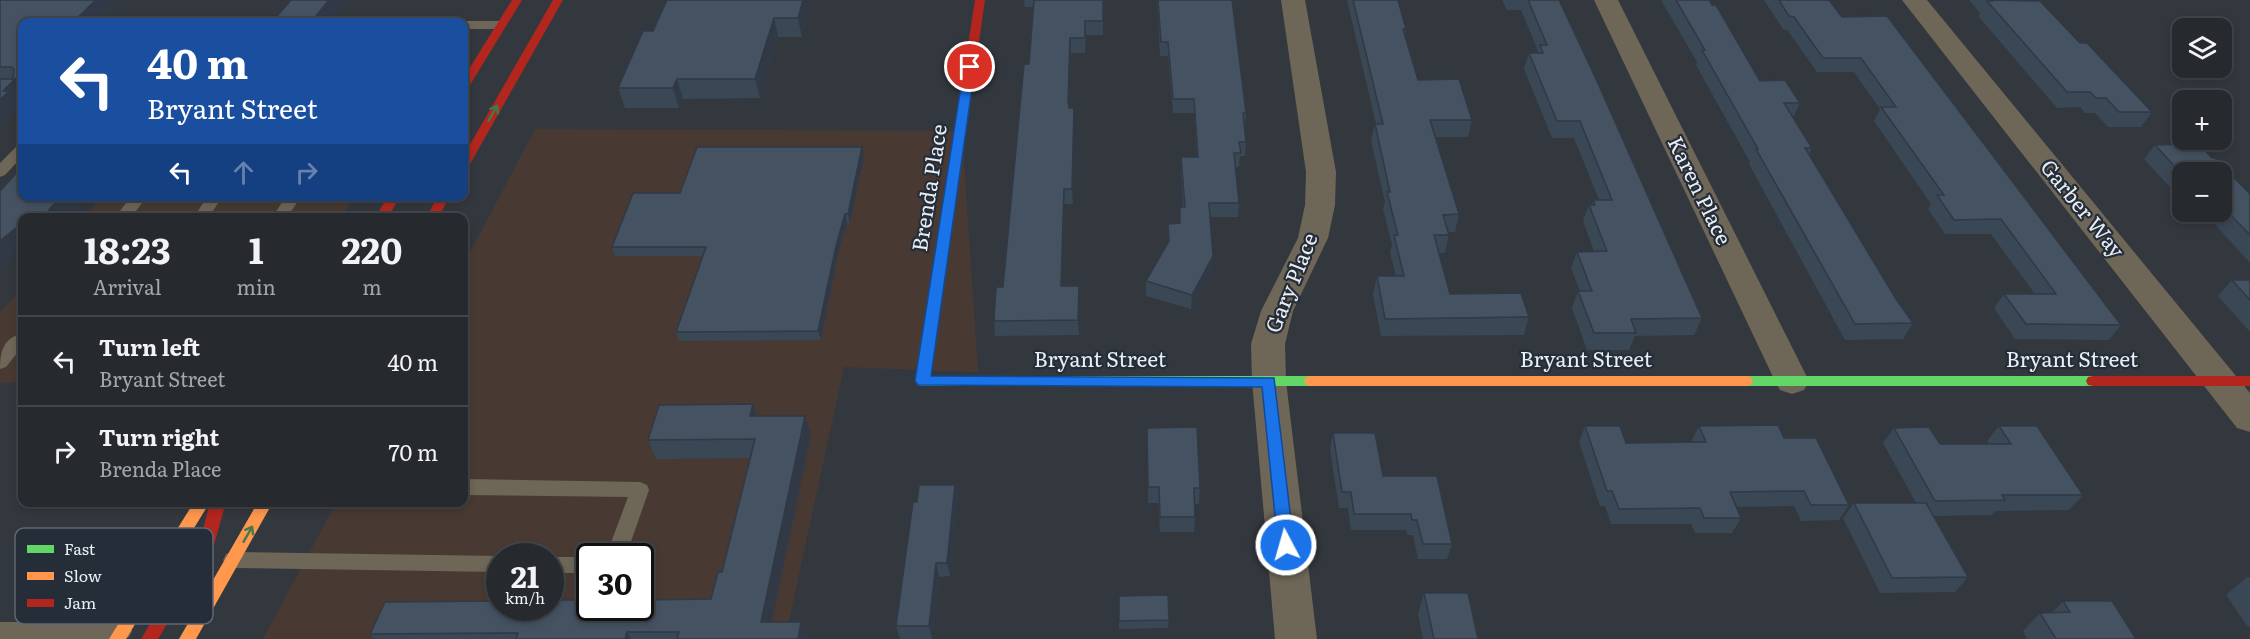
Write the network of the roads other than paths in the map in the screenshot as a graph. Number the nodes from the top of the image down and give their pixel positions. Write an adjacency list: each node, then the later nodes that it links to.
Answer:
1 (517, 0): 9 (street)
2 (558, 0): 10 (street)
3 (980, 0): 19 (street, Brenda Place)
4 (1293, 0): 20 (street, Gary Place)
5 (1606, 0): 21 (street, Karen Place)
6 (1914, 0): 22 (street, Garber Way)
7 (536, 14): 10 (street)
8 (468, 25): 9 (lane)
9 (501, 25): 11 (street)
10 (535, 41): 13 (street, one-way to 10)
11 (468, 79)
12 (18, 153): 14 (lane)
13 (468, 157)
14 (0, 172)
15 (136, 201): 16 (lane)
16 (126, 213)
17 (18, 342): 18 (lane)
18 (0, 363)
19 (923, 381): 20 (street, Bryant Street)
20 (1269, 381): 21 (street, Bryant Street); 41 (street, Gary Place)
21 (1792, 381): 22 (street, Bryant Street)
22 (2219, 381): 23 (street, Bryant Street); 24 (street, Garber Way)
23 (2250, 381)
24 (2250, 418)
25 (468, 487): 31 (lane)
26 (200, 507): 29 (street)
27 (217, 507): 30 (street)
28 (263, 507): 32 (street, one-way to 28)
29 (187, 528)
30 (211, 528)
31 (621, 543)
32 (233, 560): 33 (lane); 34 (street)
33 (486, 564)
34 (213, 594)
35 (158, 624): 39 (street)
36 (196, 624): 40 (street)
37 (0, 631): 38 (lane)
38 (120, 635)
39 (149, 639)
40 (187, 639)
41 (1296, 639)

